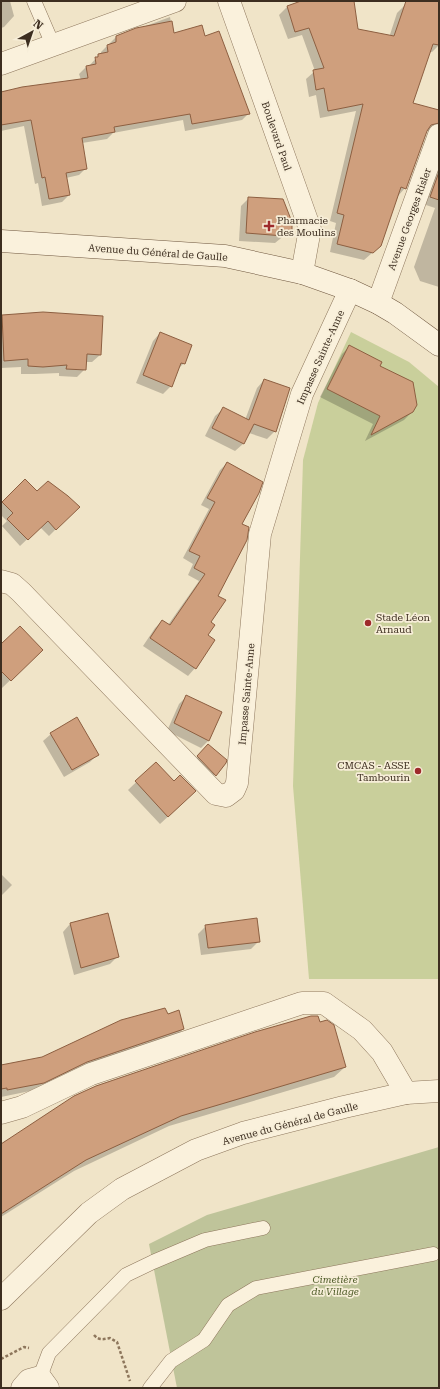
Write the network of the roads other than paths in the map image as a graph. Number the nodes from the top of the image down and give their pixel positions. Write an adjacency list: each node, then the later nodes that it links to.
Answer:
1 (34, 1): 4 (lane)
2 (175, 1): 4 (street)
3 (230, 1): 8 (street, Boulevard Paul)
4 (52, 45): 5 (street)
5 (1, 64)
6 (439, 135): 10 (street, Avenue Georges Risler)
7 (1, 241): 8 (street, Avenue du Général de Gaulle)
8 (302, 273): 9 (street, Avenue du Général de Gaulle)
9 (350, 290): 10 (street, Avenue du Général de Gaulle); 12 (street, Impasse Sainte-Anne)
10 (378, 303): 11 (street, Avenue du Général de Gaulle)
11 (439, 345)
12 (1, 581)
13 (439, 1091): 14 (street, Avenue du Général de Gaulle)
14 (406, 1093): 15 (street); 18 (street, Avenue du Général de Gaulle)
15 (1, 1113)
16 (262, 1228): 19 (lane)
17 (433, 1254): 20 (lane)
18 (1, 1299)
19 (37, 1384)
20 (150, 1388)

